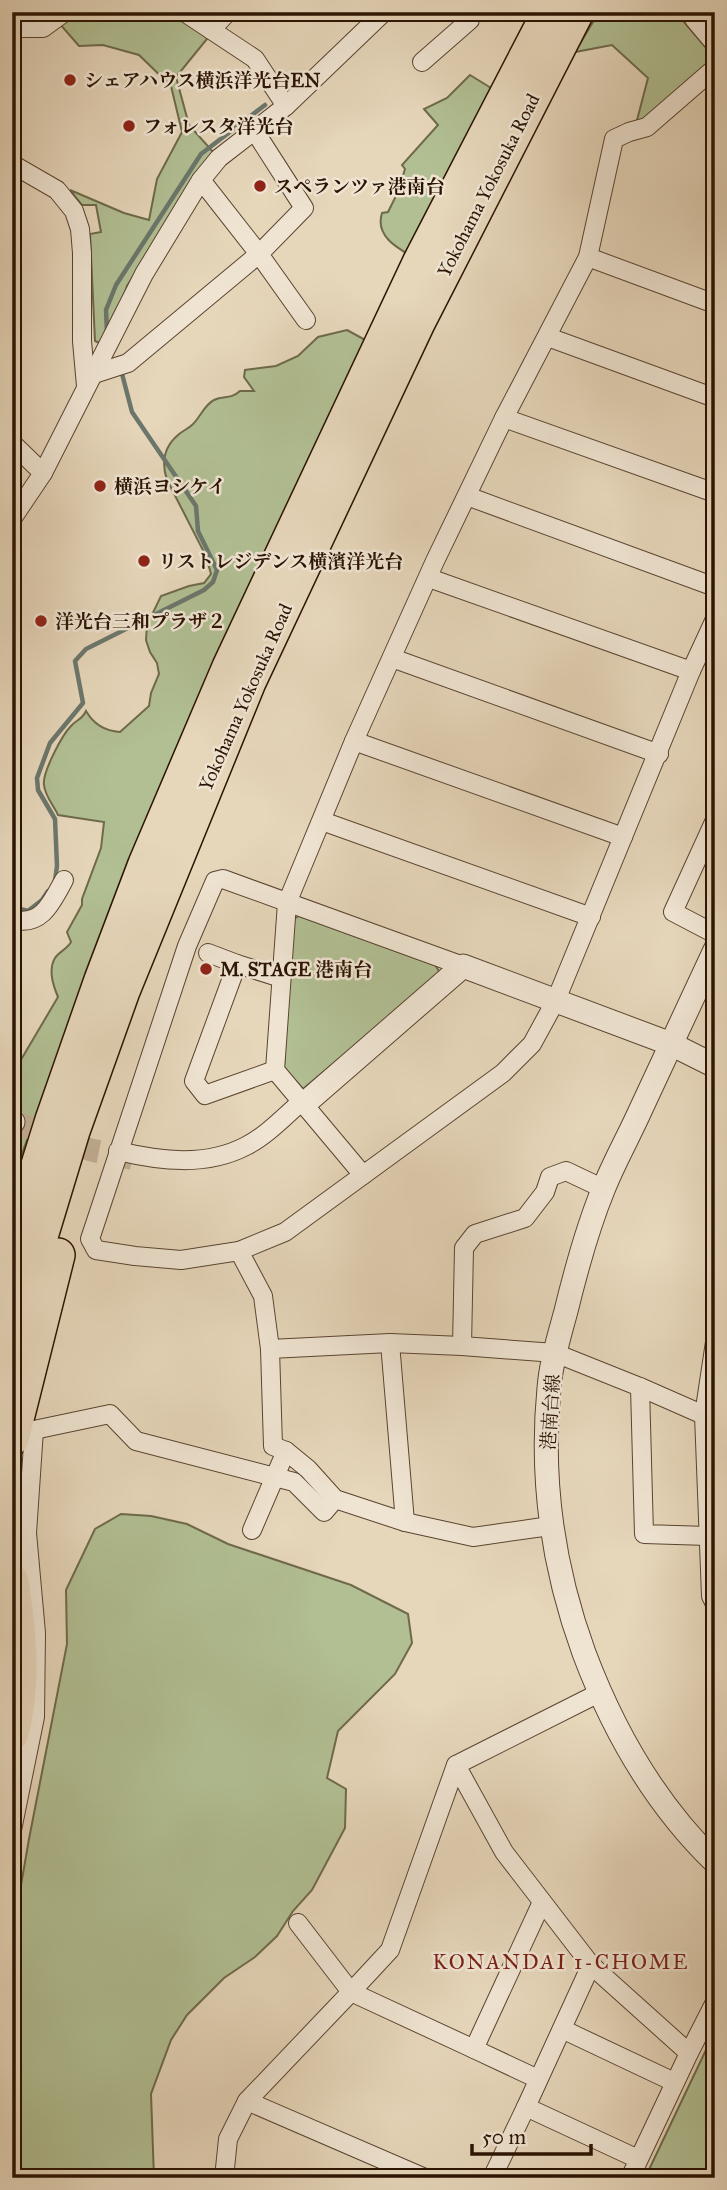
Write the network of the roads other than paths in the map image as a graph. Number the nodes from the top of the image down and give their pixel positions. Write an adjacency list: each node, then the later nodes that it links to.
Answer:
1 (65, 12): 9 (street)
2 (184, 12): 10 (street)
3 (228, 12): 10 (street)
4 (384, 12): 14 (street)
5 (460, 12): 12 (street)
6 (549, 12): 51 (highway, Yokohama Yokosuka Road)
7 (576, 12): 51 (highway, Yokohama Yokosuka Road)
8 (700, 12): 11 (street)
9 (12, 28)
10 (211, 30): 14 (street)
11 (715, 44)
12 (422, 62)
13 (715, 68): 19 (street)
14 (286, 106): 15 (street)
15 (254, 130): 17 (street); 18 (street)
16 (12, 164): 23 (street)
17 (201, 180): 18 (street); 23 (street)
18 (259, 254): 21 (street); 23 (street)
19 (588, 257): 20 (street); 22 (street)
20 (715, 304)
21 (306, 320)
22 (548, 337): 24 (street); 25 (street)
23 (89, 381): 27 (street)
24 (715, 398)
25 (504, 418): 28 (street); 29 (street)
26 (12, 443): 27 (street)
27 (43, 473): 30 (street)
28 (715, 494)
29 (467, 496): 31 (street); 32 (street)
30 (12, 519)
31 (429, 578): 34 (street); 35 (street)
32 (715, 587)
33 (715, 619): 35 (street)
34 (392, 658): 36 (street); 37 (street)
35 (691, 671): 37 (street)
36 (354, 741): 39 (street); 40 (street)
37 (659, 754): 40 (street)
38 (715, 820): 45 (street)
39 (322, 821): 42 (street); 43 (street)
40 (623, 837): 43 (street)
41 (64, 880): 44 (street)
42 (287, 903): 49 (street); 50 (street); 57 (street)
43 (591, 917): 52 (street)
44 (12, 919)
45 (715, 934)
46 (715, 950): 53 (street, 港南台線)
47 (208, 953): 48 (street)
48 (237, 964): 50 (street); 55 (street)
49 (463, 966): 52 (street); 56 (street)
50 (281, 978): 55 (street)
51 (112, 986): 60 (highway); 61 (highway, Yokohama Yokosuka Road); 63 (highway, Yokohama Yokosuka Road); 71 (highway)
52 (556, 1000): 53 (street); 58 (street)
53 (671, 1044): 54 (street); 59 (street, 港南台線)
54 (715, 1066)
55 (275, 1070): 56 (street)
56 (306, 1100): 57 (street); 58 (street)
57 (118, 1151): 62 (street)
58 (363, 1175): 62 (street)
59 (604, 1189): 66 (street); 68 (street, 港南台線)
60 (12, 1201)
61 (12, 1248)
62 (239, 1251): 67 (street)
63 (12, 1332)
64 (715, 1342): 70 (street)
65 (390, 1343): 66 (street); 67 (street); 75 (street)
66 (462, 1346): 68 (street)
67 (270, 1349): 72 (street)
68 (555, 1353): 69 (street); 76 (street, 港南台線)
69 (640, 1387): 70 (street); 78 (street)
70 (709, 1417): 78 (street)
71 (24, 1433): 73 (street); 84 (street)
72 (286, 1451): 73 (street); 74 (street)
73 (274, 1478): 74 (street); 77 (street)
74 (335, 1499): 75 (street)
75 (405, 1522): 76 (street)
76 (550, 1526): 81 (street, 港南台線)
77 (252, 1530)
78 (708, 1535): 80 (street)
79 (12, 1581): 82 (highway)
80 (715, 1604)
81 (599, 1693): 83 (street); 85 (street, 港南台線)
82 (12, 1734)
83 (456, 1765): 86 (street); 89 (street)
84 (12, 1830)
85 (712, 1851)
86 (542, 1902): 88 (street); 92 (street)
87 (298, 1923): 89 (street)
88 (591, 1965): 91 (street); 93 (street)
89 (351, 1992): 92 (street); 96 (street)
90 (715, 2003): 93 (street)
91 (562, 2029): 94 (street); 95 (street)
92 (474, 2049): 94 (street)
93 (689, 2053): 95 (street)
94 (538, 2079): 97 (street)
95 (674, 2082): 98 (street)
96 (247, 2101): 99 (street); 100 (street)
97 (526, 2107): 98 (street); 101 (street)
98 (638, 2159): 102 (street)
99 (224, 2178)
100 (425, 2178)
101 (492, 2178)
102 (630, 2178)

